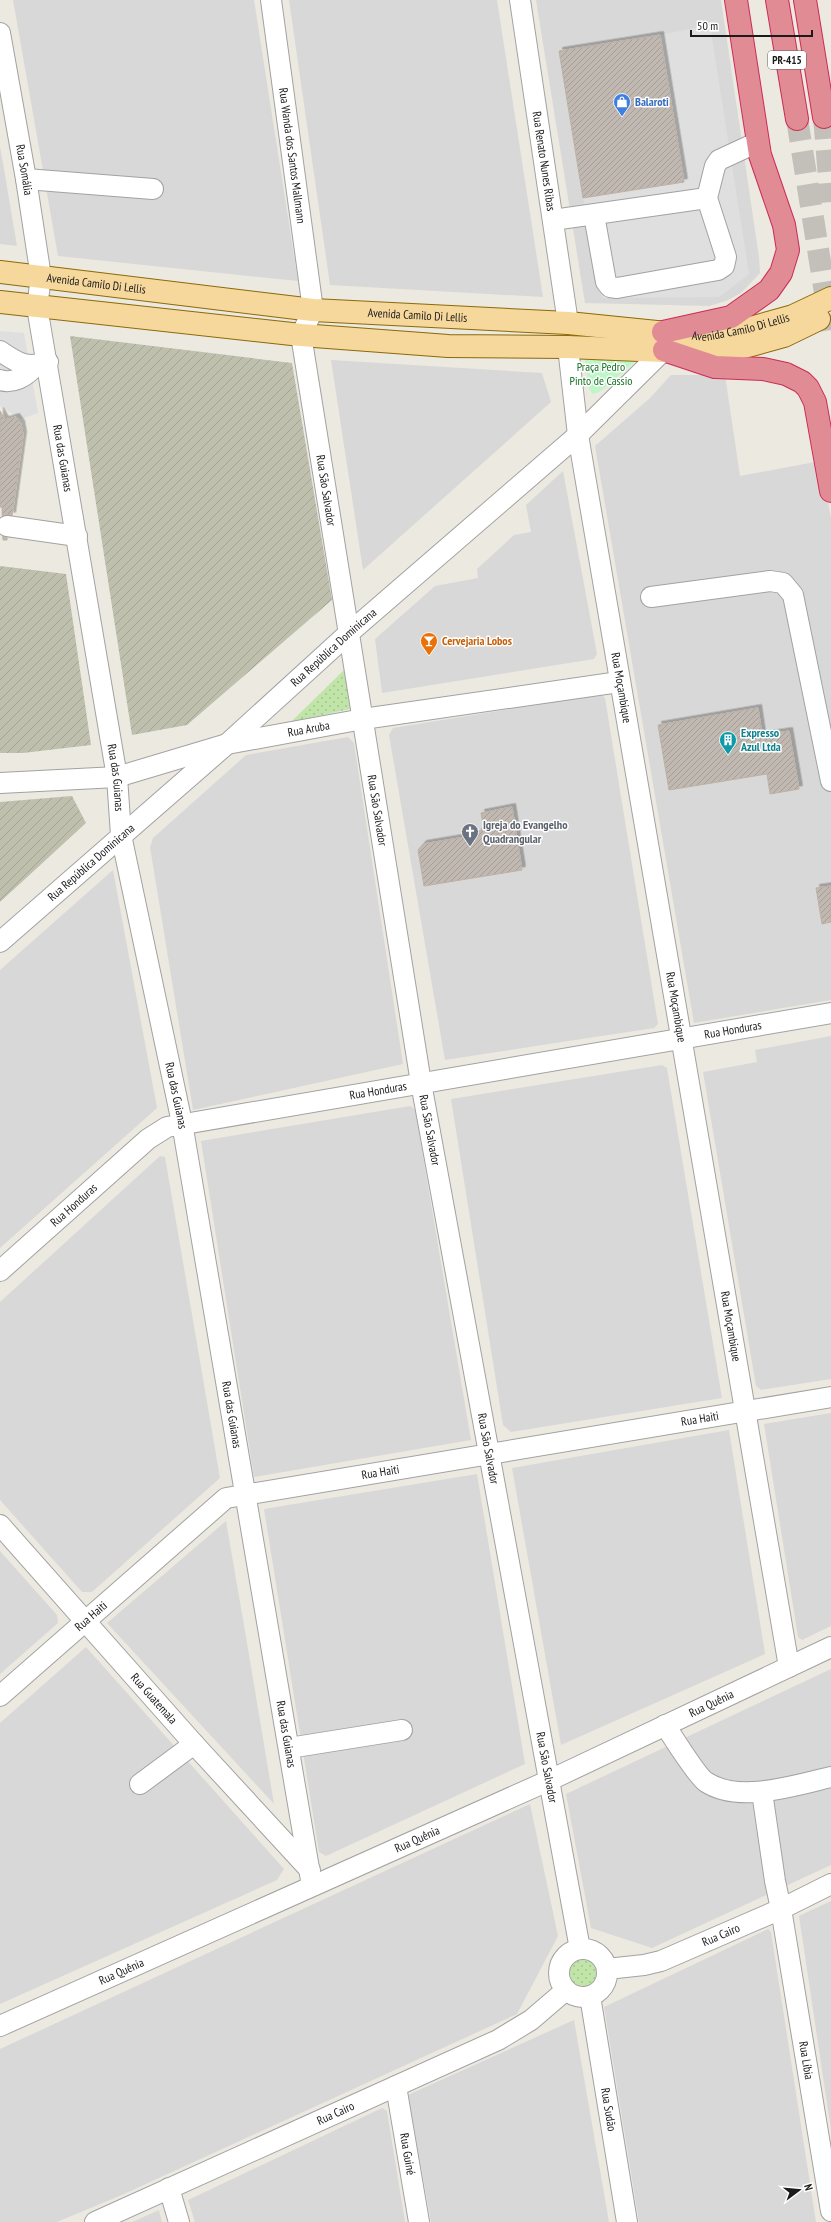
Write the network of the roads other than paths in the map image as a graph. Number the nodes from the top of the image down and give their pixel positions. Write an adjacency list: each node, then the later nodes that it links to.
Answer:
1 (271, 0): 20 (street, Rua Wanda dos Santos Mallmann)
2 (520, 0): 14 (street, Rua Renato Nunes Ribas)
3 (736, 0): 9 (highway)
4 (776, 0): 8 (highway, PR-415)
5 (805, 0): 7 (highway, PR-415)
6 (0, 33): 10 (street, Rua Somália)
7 (824, 117)
8 (797, 119)
9 (758, 142): 12 (street); 24 (highway)
10 (26, 179): 11 (street); 16 (street, Rua Somália)
11 (153, 189)
12 (707, 198): 13 (street); 13 (street)
13 (594, 216): 14 (street)
14 (552, 220): 22 (street, Rua Renato Nunes Ribas)
15 (0, 272): 16 (main road, Avenida Camilo Di Lellis)
16 (41, 277): 19 (street, Rua Somália); 20 (main road, Avenida Camilo Di Lellis)
17 (831, 298): 24 (main road, Avenida Camilo Di Lellis)
18 (0, 302): 19 (main road, Avenida Camilo Di Lellis)
19 (37, 307): 23 (main road, Avenida Camilo Di Lellis); 27 (street, Rua das Guianas)
20 (313, 310): 22 (main road, Avenida Camilo Di Lellis); 23 (street)
21 (831, 314): 24 (main road, Avenida Camilo Di Lellis)
22 (568, 323): 24 (main road, Avenida Camilo Di Lellis)
23 (301, 335): 25 (main road, Avenida Camilo Di Lellis); 34 (street, Rua São Salvador)
24 (663, 341): 25 (main road, Avenida Camilo Di Lellis); 29 (street, Rua República Dominicana); 30 (highway)
25 (568, 347): 29 (street, Rua Moçambique)
26 (0, 351): 27 (street)
27 (41, 364): 28 (street); 32 (street, Rua das Guianas)
28 (0, 380)
29 (578, 435): 34 (street, Rua República Dominicana); 35 (street, Rua Moçambique)
30 (831, 492)
31 (3, 526): 32 (street)
32 (77, 536): 38 (street, Rua das Guianas)
33 (651, 597): 39 (street)
34 (349, 633): 36 (street, Rua São Salvador); 37 (street, Rua República Dominicana)
35 (619, 682): 36 (street, Rua Aruba); 44 (street, Rua Moçambique)
36 (363, 719): 37 (street, Rua Aruba); 45 (street, Rua São Salvador)
37 (227, 744): 38 (street, Rua Aruba); 41 (street, Rua República Dominicana)
38 (117, 777): 40 (street, Rua Aruba); 41 (street, Rua das Guianas)
39 (831, 781)
40 (0, 783)
41 (121, 835): 42 (street, Rua República Dominicana); 46 (street, Rua das Guianas)
42 (0, 942)
43 (831, 1013): 44 (street, Rua Honduras)
44 (681, 1040): 45 (street, Rua Honduras); 49 (street, Rua Moçambique)
45 (421, 1083): 46 (street, Rua Honduras); 50 (street, Rua São Salvador)
46 (182, 1123): 47 (street, Rua Honduras); 51 (street, Rua das Guianas)
47 (0, 1270)
48 (831, 1397): 49 (street, Rua Haiti)
49 (745, 1412): 50 (street, Rua Haiti); 55 (street, Rua Moçambique)
50 (490, 1453): 51 (street, Rua Haiti); 62 (street, Rua São Salvador)
51 (245, 1493): 53 (street, Rua Haiti); 60 (street, Rua das Guianas)
52 (0, 1525): 53 (street, Rua Guatemala)
53 (85, 1621): 56 (street, Rua Haiti); 59 (street, Rua Guatemala)
54 (831, 1647): 55 (street, Rua Quênia)
55 (789, 1667): 57 (street, Rua Quênia)
56 (0, 1696)
57 (665, 1725): 62 (street, Rua Quênia); 64 (street)
58 (402, 1730): 60 (street)
59 (194, 1744): 63 (street); 65 (street, Rua Guatemala)
60 (289, 1748): 65 (street, Rua das Guianas)
61 (831, 1777): 64 (street)
62 (550, 1780): 65 (street, Rua Quênia); 68 (street, Rua São Salvador)
63 (140, 1784)
64 (762, 1792): 67 (street, Rua Líbia)
65 (311, 1878): 72 (street, Rua Quênia)
66 (831, 1884): 67 (street, Rua Cairo)
67 (781, 1909): 69 (street, Rua Cairo); 75 (street, Rua Líbia)
68 (580, 1949): 69 (street); 70 (street)
69 (607, 1969): 71 (street)
70 (566, 1990): 71 (street); 73 (street, Rua Cairo)
71 (590, 1996): 79 (street, Rua Sudão)
72 (0, 2026)
73 (396, 2086): 74 (street, Rua Cairo); 78 (street, Rua Guiné)
74 (169, 2188): 76 (street, Rua Cairo); 77 (street)
75 (831, 2211)
76 (95, 2222)
77 (179, 2222)
78 (419, 2222)
79 (627, 2222)

